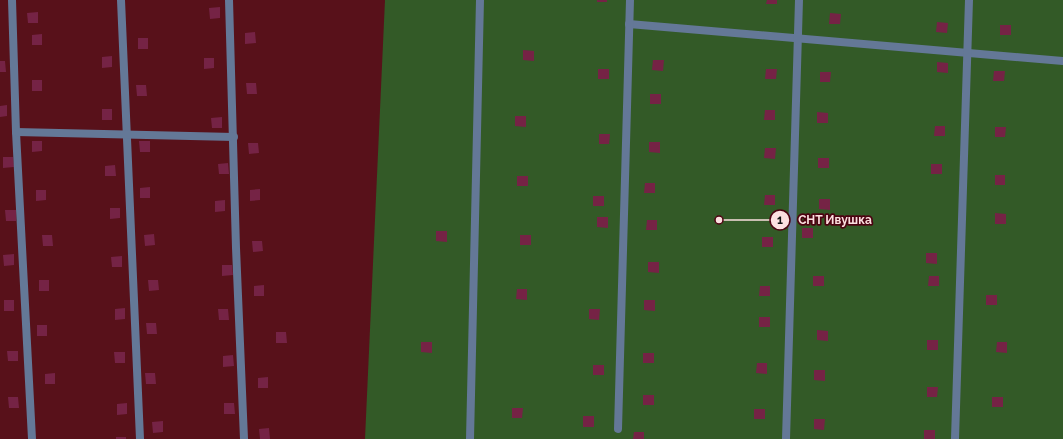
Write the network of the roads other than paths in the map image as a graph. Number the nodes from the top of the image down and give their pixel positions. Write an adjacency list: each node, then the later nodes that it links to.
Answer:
1 (12, 0): 12 (street)
2 (121, 0): 13 (street)
3 (229, 0): 14 (street)
4 (480, 0): 19 (street)
5 (630, 0): 8 (street)
6 (799, 0): 9 (street)
7 (969, 0): 10 (street)
8 (629, 24): 9 (street); 15 (street)
9 (798, 38): 10 (street); 20 (street)
10 (968, 53): 11 (street); 21 (street)
11 (1063, 61)
12 (16, 132): 13 (street); 16 (street)
13 (126, 134): 14 (street); 17 (street)
14 (234, 137): 18 (street)
15 (618, 429)
16 (32, 439)
17 (140, 439)
18 (244, 439)
19 (470, 439)
20 (786, 439)
21 (955, 439)

